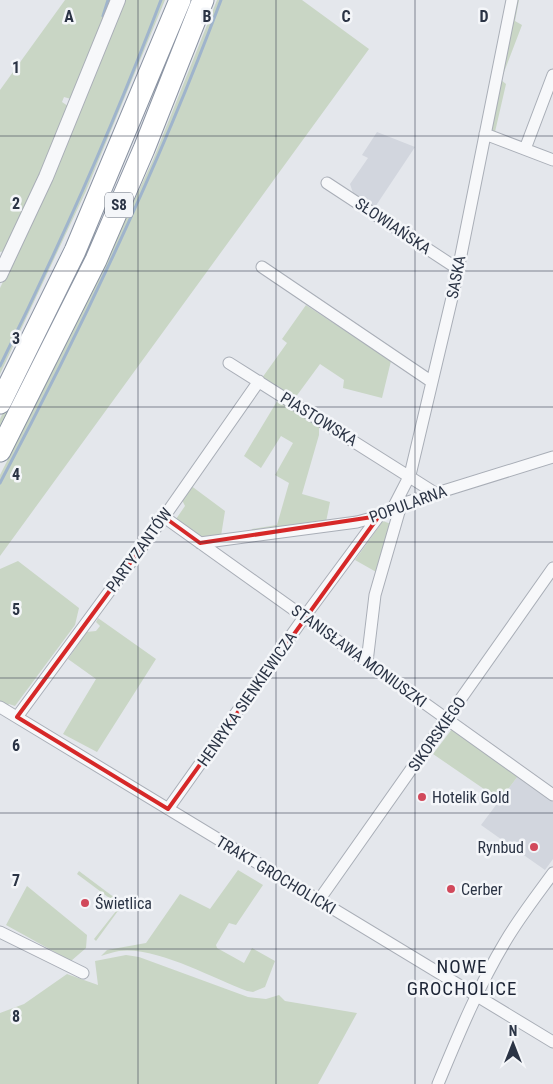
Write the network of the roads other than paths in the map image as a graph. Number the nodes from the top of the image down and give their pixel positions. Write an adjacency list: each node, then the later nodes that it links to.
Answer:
1 (118, 0): 12 (street)
2 (180, 0): 16 (highway, S8)
3 (203, 0): 17 (highway, S8)
4 (512, 0): 6 (street, SASKA)
5 (553, 75): 7 (street)
6 (485, 134): 7 (street); 11 (street, SASKA)
7 (525, 149): 8 (street)
8 (553, 160)
9 (327, 183): 11 (street, SŁOWIAŃSKA)
10 (262, 267): 15 (street)
11 (458, 269): 15 (street, SASKA)
12 (0, 275)
13 (229, 363): 14 (street, PIASTOWSKA)
14 (258, 381): 19 (street, PIASTOWSKA); 23 (street, PARTYZANTÓW)
15 (432, 382): 19 (street, SASKA)
16 (0, 403)
17 (0, 451)
18 (553, 457): 20 (street, POPULARNA)
19 (410, 475): 20 (street, PIASTOWSKA); 21 (street, SASKA)
20 (435, 494): 21 (street, POPULARNA)
21 (397, 506): 22 (street, POPULARNA); 27 (street)
22 (379, 516): 24 (street, POPULARNA); 26 (street, HENRYKA SIENKIEWICZA)
23 (164, 517): 24 (street, STANISŁAWA MONIUSZKI); 29 (street, PARTYZANTÓW)
24 (200, 543): 26 (street, STANISŁAWA MONIUSZKI)
25 (553, 568): 30 (street, SIKORSKIEGO)
26 (305, 616): 27 (street, STANISŁAWA MONIUSZKI); 32 (street, HENRYKA SIENKIEWICZA)
27 (368, 662): 30 (street, STANISŁAWA MONIUSZKI)
28 (0, 707): 29 (street, TRAKT GROCHOLICKI)
29 (17, 717): 32 (street, TRAKT GROCHOLICKI)
30 (448, 720): 31 (street, STANISŁAWA MONIUSZKI); 34 (street, SIKORSKIEGO)
31 (553, 795)
32 (168, 810): 34 (street, TRAKT GROCHOLICKI)
33 (553, 873): 37 (street)
34 (319, 900): 37 (street, TRAKT GROCHOLICKI)
35 (0, 932): 36 (street)
36 (82, 973)
37 (476, 996): 38 (street, TRAKT GROCHOLICKI); 39 (street)
38 (553, 1042)
39 (438, 1084)

